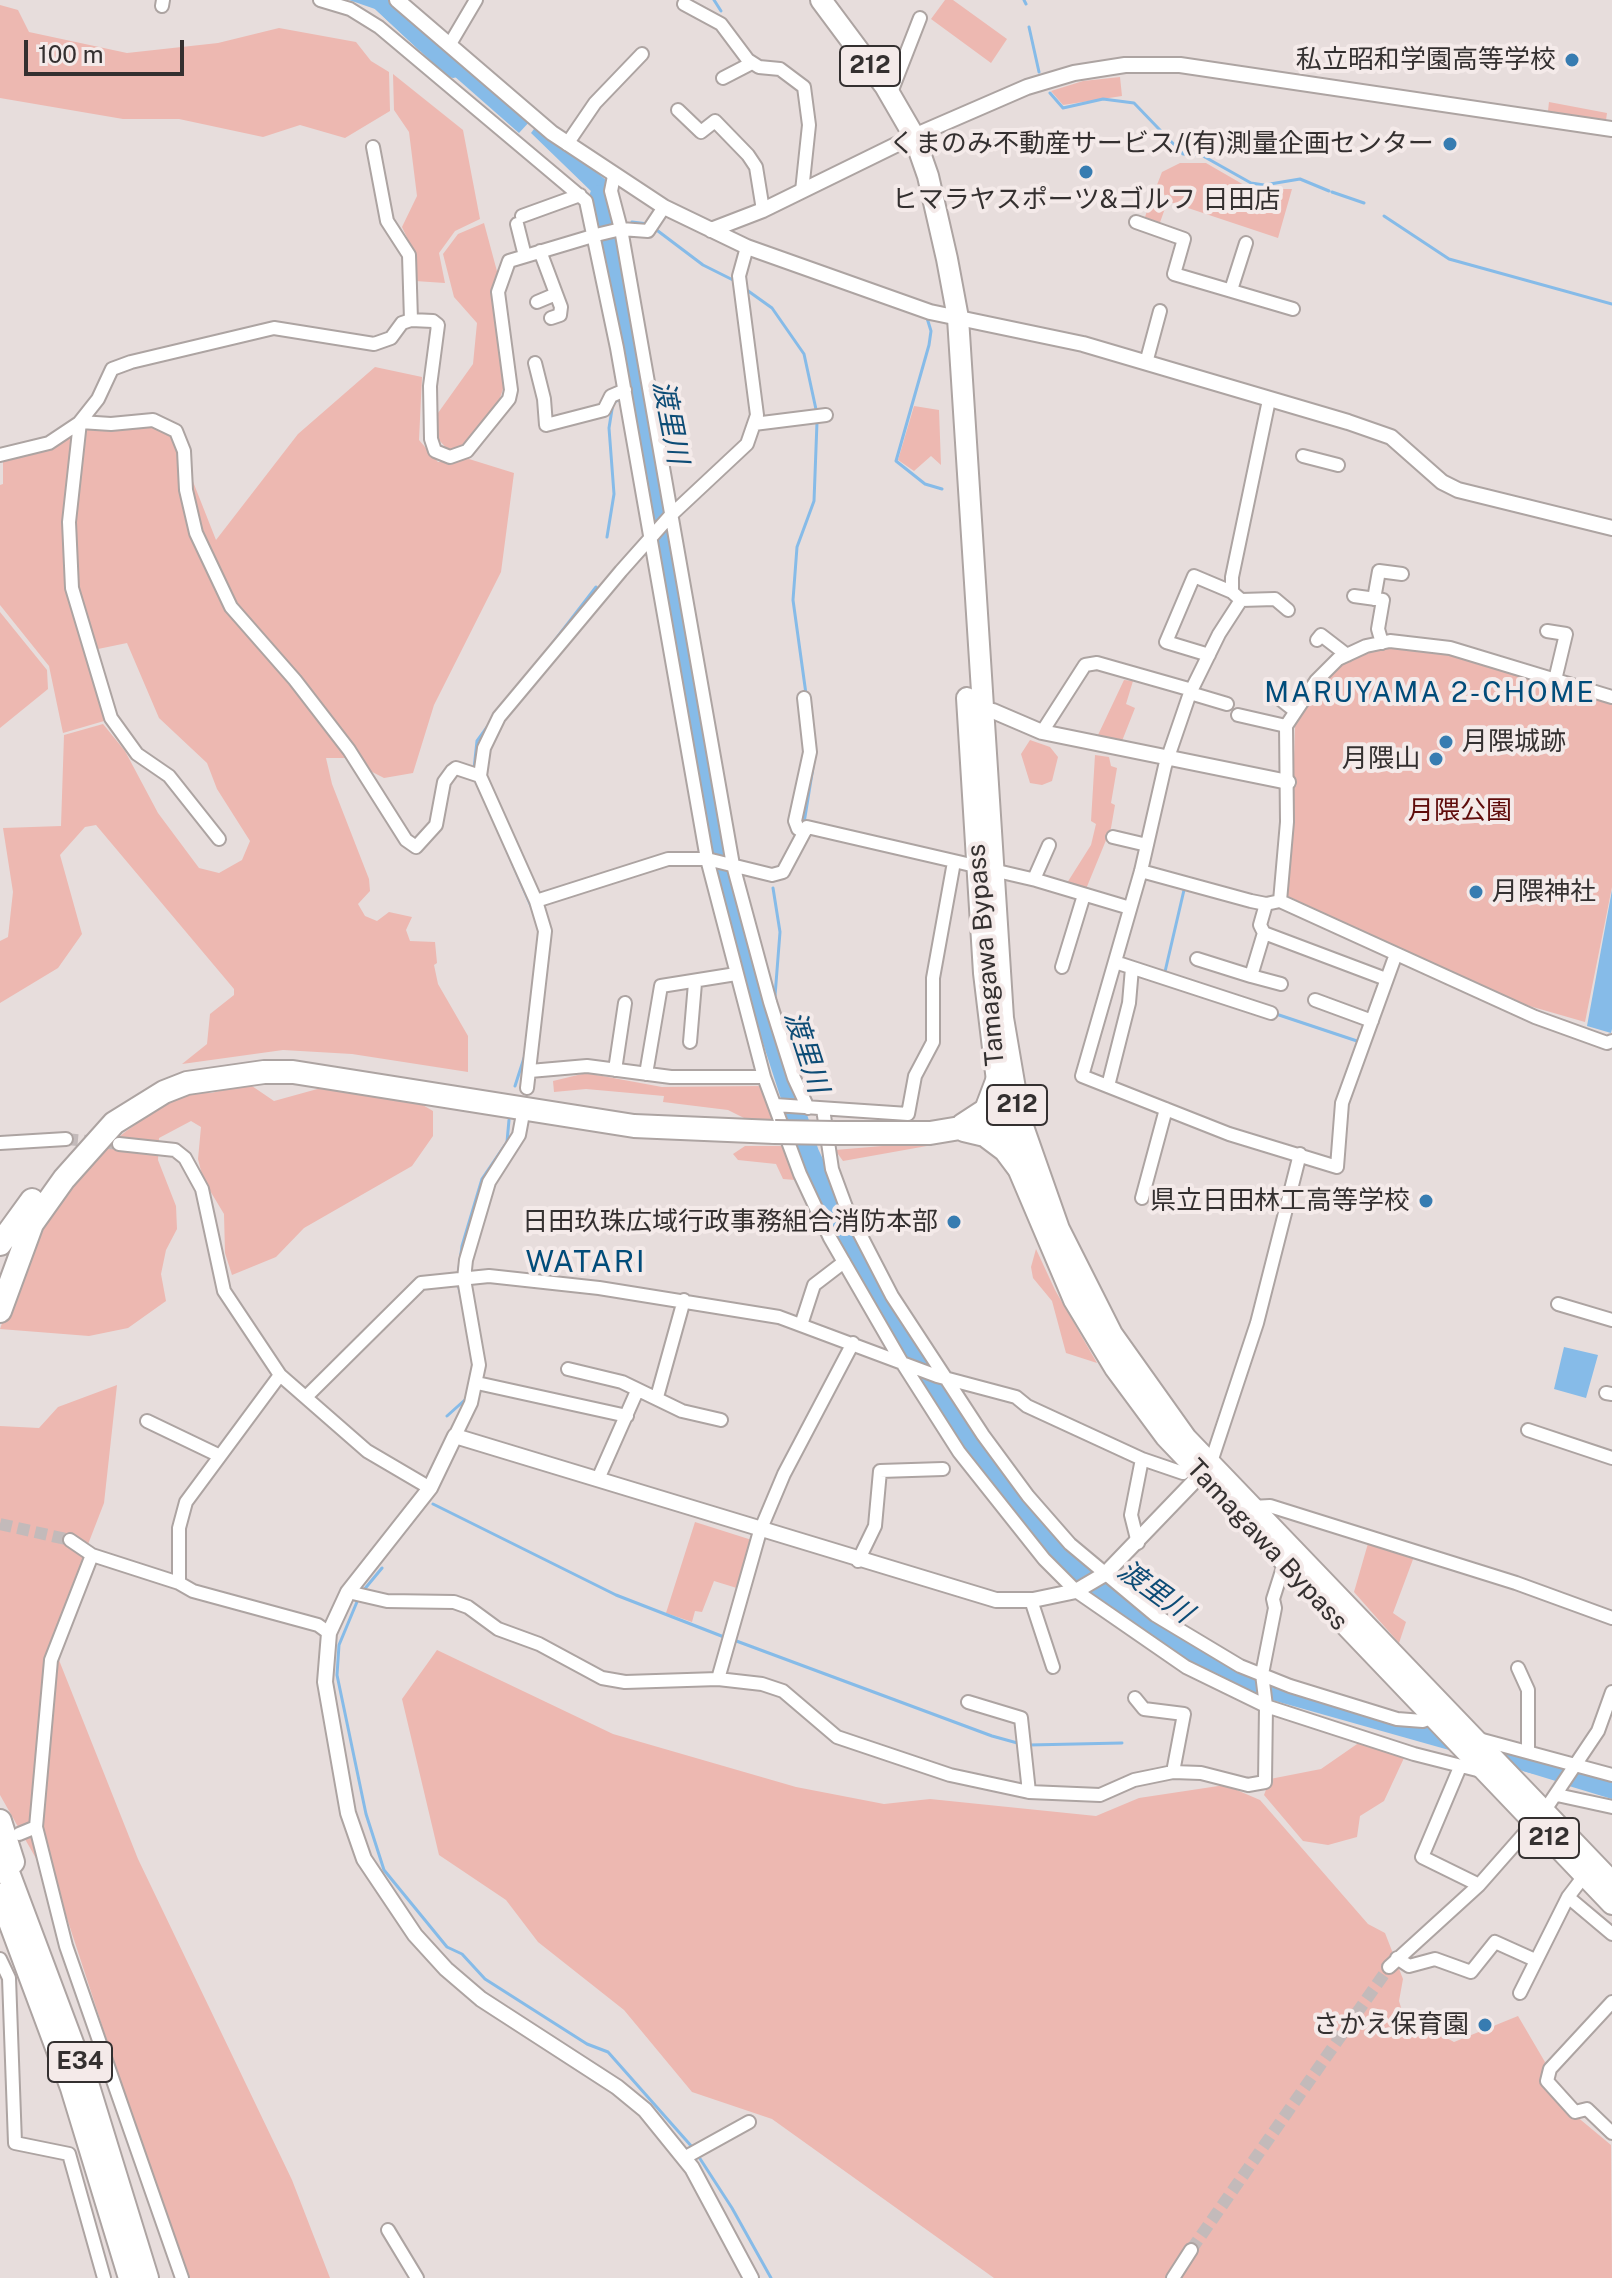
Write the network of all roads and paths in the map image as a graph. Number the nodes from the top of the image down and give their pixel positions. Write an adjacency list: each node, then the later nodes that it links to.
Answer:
1 (320, 0): 19 (street)
2 (397, 0): 7 (street)
3 (476, 0): 7 (street)
4 (821, 0): 11 (highway, 212)
5 (684, 4): 9 (street)
6 (920, 18): 11 (street)
7 (450, 44): 15 (street)
8 (642, 54): 15 (street)
9 (752, 63): 10 (street); 18 (street)
10 (723, 78)
11 (890, 95): 14 (highway, 212)
12 (678, 110): 20 (street)
13 (1612, 129): 14 (street)
14 (914, 136): 18 (street); 35 (highway, 212)
15 (567, 144): 17 (street)
16 (373, 147): 37 (street)
17 (614, 176): 21 (street); 23 (street)
18 (802, 191): 20 (street)
19 (580, 195): 25 (street); 29 (street)
20 (763, 210): 24 (street)
21 (661, 213): 23 (street); 24 (street)
22 (1136, 222): 30 (street)
23 (621, 229): 25 (street); 38 (street)
24 (711, 230): 27 (street)
25 (596, 235): 28 (street); 39 (street)
26 (1246, 243): 30 (street)
27 (747, 247): 35 (street); 46 (street)
28 (540, 251): 29 (street); 31 (street)
29 (525, 256): 37 (street)
30 (1231, 290): 33 (street)
31 (556, 294): 32 (street); 36 (street)
32 (537, 302)
33 (1293, 309)
34 (1160, 311): 41 (street)
35 (951, 316): 41 (street); 71 (highway, Tamagawa Bypass / 212)
36 (551, 318)
37 (411, 320): 45 (street)
38 (641, 346): 39 (street); 50 (street)
39 (617, 348): 42 (street)
40 (535, 363): 42 (street)
41 (1146, 363): 43 (street)
42 (625, 390): 52 (street)
43 (1269, 400): 51 (street); 54 (street)
44 (826, 415): 46 (street)
45 (80, 422): 47 (street); 77 (street); 81 (street)
46 (754, 424): 50 (street)
47 (0, 455)
48 (1303, 456): 49 (street)
49 (1338, 465)
50 (670, 516): 52 (street); 64 (street)
51 (1612, 528)
52 (651, 537): 67 (street); 77 (street)
53 (1402, 574): 56 (street)
54 (1236, 596): 57 (street); 61 (street); 61 (street)
55 (1354, 596): 56 (street)
56 (1374, 599): 60 (street)
57 (1288, 610)
58 (1547, 631): 63 (street)
59 (1317, 640): 62 (street)
60 (1382, 643): 62 (street); 63 (street)
61 (1209, 655): 65 (street)
62 (1347, 655): 72 (street)
63 (1555, 680): 68 (street)
64 (704, 690): 67 (street); 86 (street)
65 (1191, 692): 70 (street); 75 (street); 76 (street)
66 (1271, 692): 72 (street)
67 (680, 695): 84 (street)
68 (1612, 697)
69 (804, 698): 79 (street)
70 (1227, 704)
71 (974, 710): 75 (street); 87 (highway, Tamagawa Bypass / 212)
72 (1294, 710): 74 (street)
73 (1238, 715): 74 (street)
74 (1286, 726): 78 (street)
75 (1042, 732): 76 (street)
76 (1168, 758): 78 (street); 83 (street)
77 (476, 775): 91 (street)
78 (1288, 782): 92 (street)
79 (805, 831): 85 (street); 86 (street)
80 (1113, 837): 83 (street)
81 (219, 839)
82 (1049, 845): 89 (street)
83 (1147, 845): 88 (street)
84 (707, 859): 86 (street); 91 (street); 101 (street)
85 (954, 862): 87 (street); 121 (street)
86 (733, 865): 120 (street)
87 (985, 868): 89 (street); 116 (highway, Tamagawa Bypass / 212); 124 (highway, Tamagawa Bypass / 212)
88 (1141, 871): 93 (street); 94 (street)
89 (1034, 879): 90 (street)
90 (1084, 895): 94 (street); 99 (street)
91 (536, 901): 113 (street)
92 (1280, 901): 93 (street); 96 (street)
93 (1266, 904): 95 (street)
94 (1130, 908): 98 (street)
95 (1264, 933): 102 (street); 103 (street)
96 (1396, 954): 103 (street); 110 (street)
97 (1197, 959): 102 (street)
98 (1115, 962): 100 (street); 117 (street)
99 (1062, 967)
100 (1132, 968): 108 (street); 117 (street)
101 (736, 974): 104 (street); 115 (street)
102 (1251, 976): 105 (street)
103 (1386, 979): 109 (street)
104 (695, 983): 111 (street); 114 (street)
105 (1281, 984)
106 (1315, 1000): 109 (street)
107 (625, 1003): 112 (street)
108 (1271, 1013)
109 (1372, 1021): 130 (street)
110 (1612, 1041)
111 (690, 1042)
112 (615, 1070): 113 (street); 114 (street)
113 (530, 1071): 118 (street)
114 (646, 1074): 115 (street)
115 (764, 1077): 119 (street)
116 (997, 1081): 124 (highway, Tamagawa Bypass / 212); 125 (highway)
117 (1108, 1086): 122 (street)
118 (527, 1088)
119 (775, 1105): 120 (street); 135 (street)
120 (808, 1108): 121 (street)
121 (823, 1109): 147 (street)
122 (1166, 1109): 130 (street); 132 (street)
123 (522, 1119): 137 (street)
124 (1014, 1119): 125 (highway); 131 (highway, Tamagawa Bypass / 212); 161 (highway, Tamagawa Bypass / 212)
125 (955, 1129): 126 (highway, bridge); 131 (highway)
126 (750, 1131): 133 (highway); 140 (highway)
127 (66, 1139): 128 (street)
128 (0, 1143)
129 (119, 1144): 146 (street)
130 (1300, 1154): 161 (street)
131 (1017, 1166): 161 (highway, Tamagawa Bypass / 212)
132 (1142, 1198)
133 (18, 1221): 134 (highway); 136 (highway)
134 (0, 1244)
135 (844, 1262): 142 (street); 144 (street)
136 (0, 1275)
137 (460, 1280): 138 (street); 148 (street); 150 (street)
138 (684, 1300): 142 (street); 151 (street)
139 (1558, 1304): 141 (street)
140 (0, 1311)
141 (1612, 1320)
142 (801, 1325): 143 (street)
143 (853, 1343): 144 (street); 165 (street)
144 (901, 1361): 147 (street); 173 (street)
145 (568, 1369): 149 (street)
146 (280, 1375): 150 (street); 157 (street)
147 (941, 1376): 159 (street); 171 (street)
148 (477, 1383): 152 (street); 156 (street)
149 (637, 1391): 151 (street); 152 (street)
150 (308, 1395): 163 (street)
151 (657, 1397): 153 (street)
152 (627, 1416): 162 (street)
153 (721, 1420)
154 (147, 1421): 157 (street)
155 (1528, 1430): 158 (street)
156 (455, 1436): 162 (street); 163 (street)
157 (220, 1456): 172 (street)
158 (1612, 1458)
159 (1142, 1459): 161 (street); 167 (street)
160 (943, 1469): 170 (street)
161 (1198, 1471): 164 (highway, Tamagawa Bypass / 212); 167 (street); 169 (highway, Tamagawa Bypass / 212)
162 (598, 1479): 165 (street)
163 (430, 1488): 174 (street)
164 (1252, 1507): 169 (highway, Tamagawa Bypass / 212); 176 (street)
165 (760, 1531): 170 (street); 181 (street)
166 (70, 1540): 168 (street)
167 (1138, 1543): 171 (street)
168 (92, 1555): 172 (street); 198 (street)
169 (1287, 1556): 180 (street); 186 (highway, Tamagawa Bypass / 212)
170 (858, 1561): 175 (street)
171 (1105, 1574): 173 (street); 180 (street)
172 (179, 1583): 177 (street)
173 (1076, 1591): 175 (street); 185 (street)
174 (356, 1594): 177 (street); 181 (street)
175 (1031, 1600): 178 (street)
176 (1612, 1618)
177 (329, 1633): 217 (street)
178 (1053, 1667)
179 (1518, 1668): 188 (street)
180 (1262, 1674): 185 (street); 186 (street)
181 (718, 1679): 194 (street)
182 (1612, 1692): 189 (street)
183 (1135, 1698): 191 (street)
184 (968, 1702): 194 (street)
185 (1266, 1706): 190 (street); 191 (street)
186 (1441, 1719): 187 (highway, Tamagawa Bypass / 212); 192 (highway, Tamagawa Bypass / 212)
187 (1471, 1737): 188 (street); 196 (highway, Tamagawa Bypass / 212)
188 (1528, 1752): 189 (street)
189 (1577, 1765): 193 (street); 196 (street)
190 (1460, 1767): 192 (street); 203 (street)
191 (1173, 1772): 194 (street)
192 (1486, 1772): 196 (highway, Tamagawa Bypass / 212)
193 (1612, 1775)
194 (1029, 1792)
195 (1612, 1807): 196 (street)
196 (1545, 1810): 201 (highway, Tamagawa Bypass / 212); 202 (highway, Tamagawa Bypass / 212); 203 (street)
197 (0, 1821): 210 (highway)
198 (36, 1827): 199 (street); 223 (street)
199 (19, 1834)
200 (0, 1851): 210 (highway, E34)
201 (1584, 1876): 205 (street); 206 (highway, Tamagawa Bypass / 212)
202 (1612, 1882)
203 (1479, 1885): 211 (street)
204 (0, 1895): 214 (highway, E34)
205 (1568, 1897): 208 (street); 211 (street)
206 (1612, 1904)
207 (0, 1931): 214 (highway)
208 (1612, 1934)
209 (0, 1959): 220 (street)
210 (42, 1960): 222 (highway, E34)
211 (1535, 1960): 212 (street)
212 (1520, 1993)
213 (1612, 2002): 216 (street)
214 (72, 2088): 221 (highway, E34)
215 (749, 2122): 217 (street)
216 (1612, 2133)
217 (690, 2155): 225 (street)
218 (388, 2230): 224 (street)
219 (1191, 2250): 226 (street)
220 (104, 2278)
221 (130, 2278)
222 (147, 2278)
223 (182, 2278)
224 (417, 2278)
225 (751, 2278)
226 (1173, 2278)

